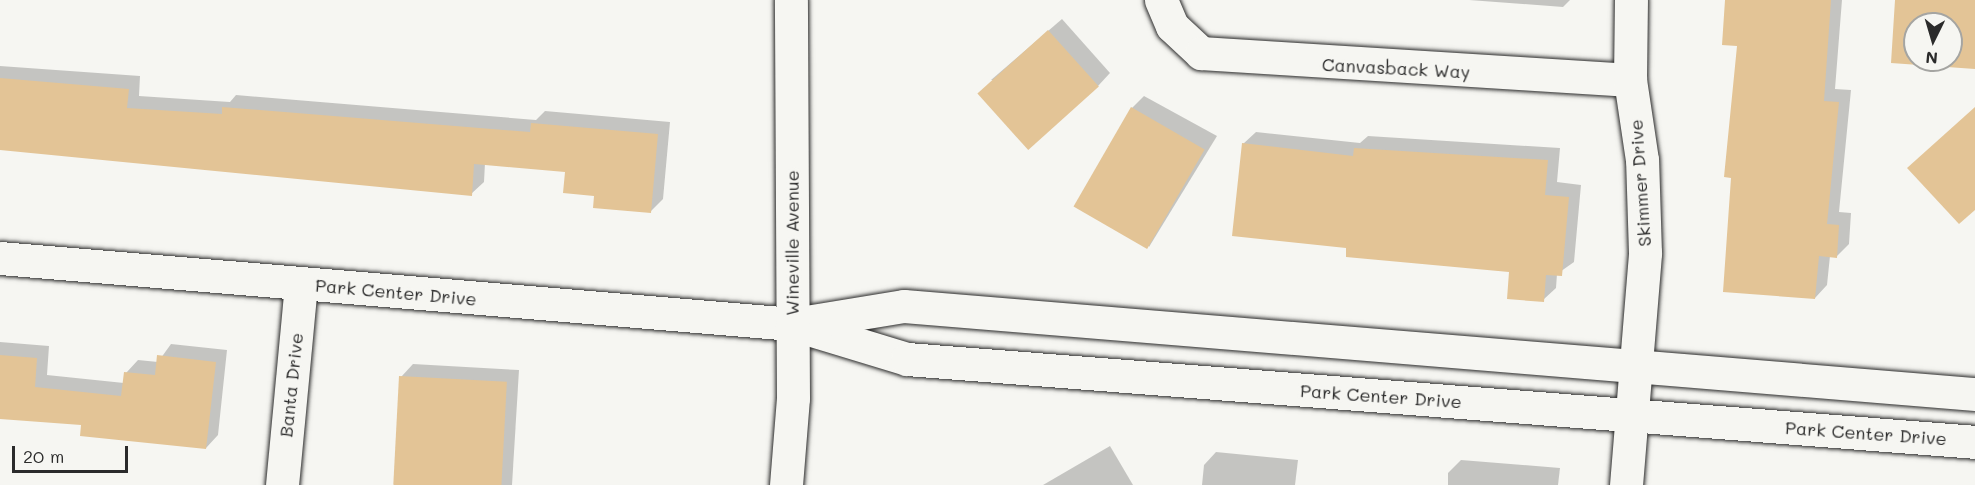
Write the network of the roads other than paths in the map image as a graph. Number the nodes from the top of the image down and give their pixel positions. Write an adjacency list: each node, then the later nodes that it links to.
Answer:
1 (791, 0): 7 (street, Wineville Avenue)
2 (1631, 0): 4 (street, Skimmer Drive)
3 (1167, 13): 4 (street, Canvasback Way)
4 (1630, 80): 8 (street, Skimmer Drive)
5 (0, 258): 6 (street, Park Center Drive)
6 (301, 284): 7 (street, Park Center Drive); 12 (street, Banta Drive)
7 (792, 324): 8 (street, Park Center Drive); 10 (street, Park Center Drive); 13 (street, Wineville Avenue)
8 (1635, 366): 9 (street, Park Center Drive); 10 (street, Skimmer Drive)
9 (1975, 394)
10 (1632, 415): 11 (street, Park Center Drive); 14 (street, Skimmer Drive)
11 (1975, 442)
12 (282, 485)
13 (786, 485)
14 (1626, 485)

